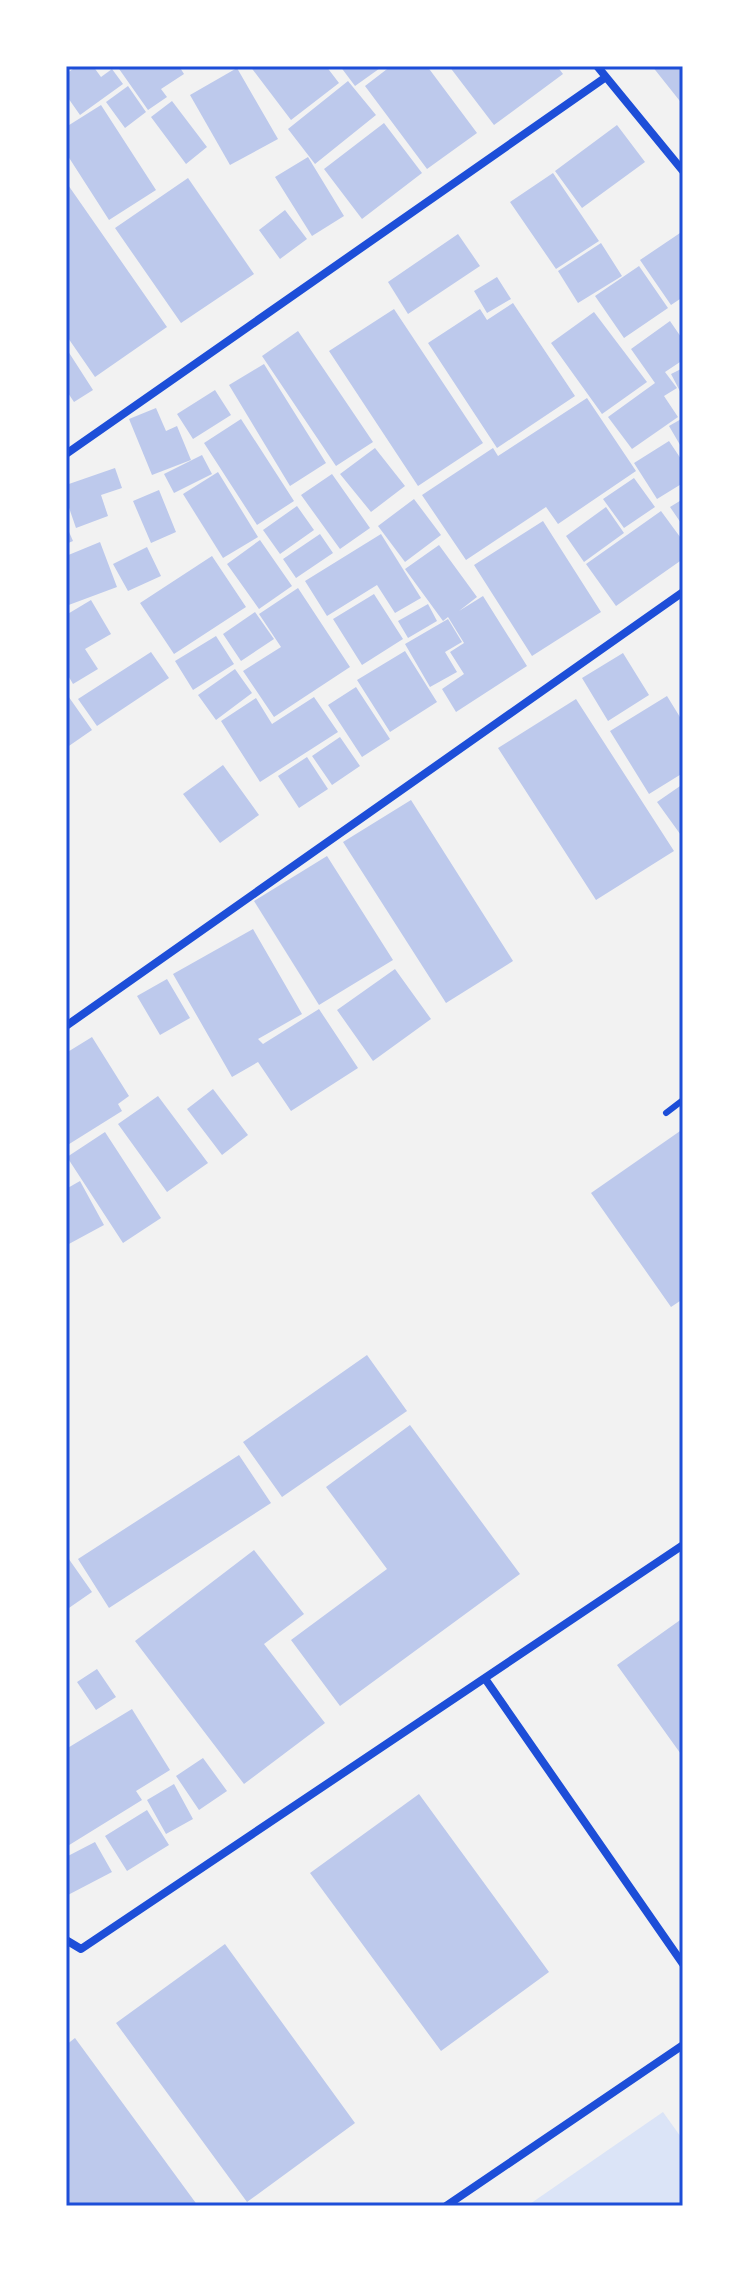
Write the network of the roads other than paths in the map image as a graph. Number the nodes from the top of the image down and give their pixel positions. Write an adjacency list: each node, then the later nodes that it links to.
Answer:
1 (597, 66): 2 (street)
2 (606, 77): 3 (street); 4 (street)
3 (683, 171)
4 (66, 454)
5 (683, 592): 6 (street)
6 (66, 1026)
7 (683, 1100): 8 (lane)
8 (666, 1113)
9 (683, 1545): 10 (street)
10 (486, 1680): 11 (street); 12 (street)
11 (66, 1940)
12 (683, 1964)
13 (683, 2045): 14 (street)
14 (446, 2206)

